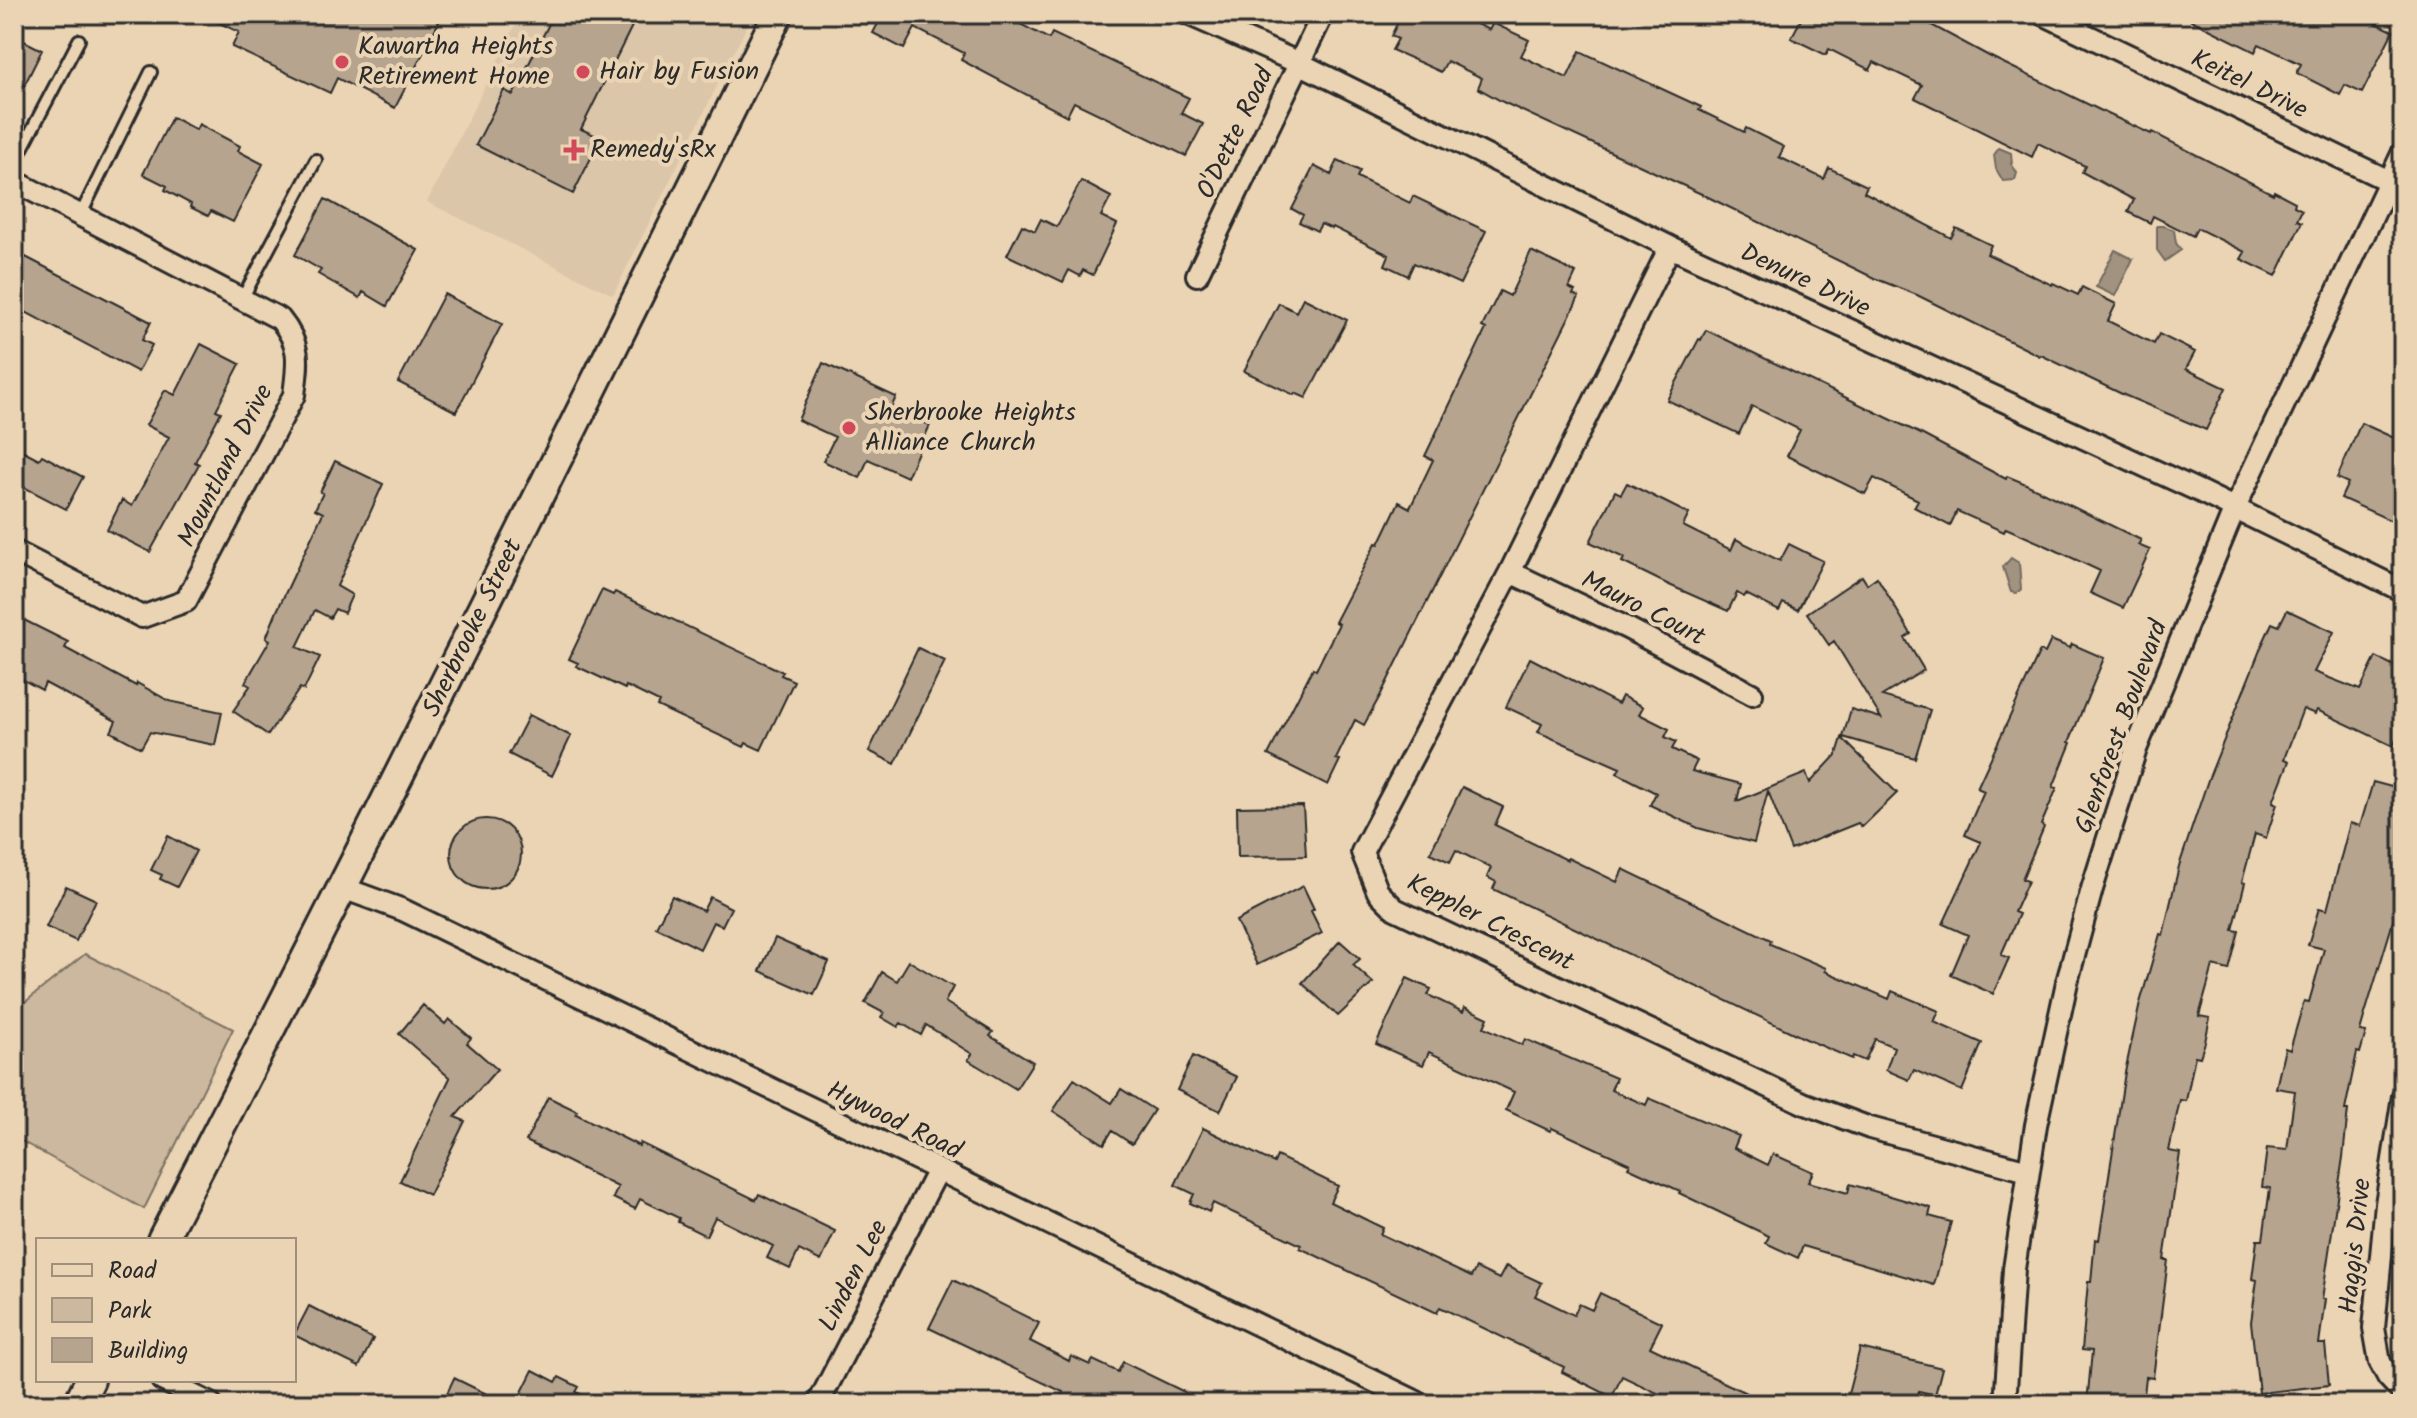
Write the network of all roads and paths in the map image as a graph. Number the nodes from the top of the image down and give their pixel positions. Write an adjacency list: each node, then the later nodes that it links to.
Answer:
1 (778, 14): 22 (main road, Sherbrooke Street)
2 (1188, 14): 6 (street, Denure Drive)
3 (1323, 14): 6 (street, O'Dette Road)
4 (2043, 14): 12 (street, Keitel Drive)
5 (79, 40): 10 (lane)
6 (1299, 63): 14 (street, Denure Drive); 15 (street, O'Dette Road)
7 (151, 72): 13 (lane)
8 (2403, 152): 12 (street, Glenforest Boulevard)
9 (316, 160): 16 (lane)
10 (14, 164)
11 (14, 181): 13 (street, Mountland Drive)
12 (2389, 181): 17 (street, Glenforest Boulevard)
13 (80, 216): 16 (street, Mountland Drive)
14 (1670, 247): 17 (street, Denure Drive); 19 (street, Keppler Crescent)
15 (1197, 275)
16 (242, 299): 18 (street, Mountland Drive)
17 (2235, 508): 20 (street, Denure Drive); 24 (street, Glenforest Boulevard)
18 (14, 551)
19 (1510, 572): 21 (street, Mauro Court); 24 (street, Keppler Crescent)
20 (2403, 591)
21 (1752, 694)
22 (343, 888): 25 (street, Hywood Road); 26 (main road, Sherbrooke Street)
23 (2403, 1096): 29 (street, Haggis Drive)
24 (2028, 1171): 34 (street, Glenforest Boulevard)
25 (937, 1172): 32 (street, Linden Lee); 33 (street, Hywood Road)
26 (163, 1238)
27 (89, 1382): 30 (main road)
28 (166, 1382): 31 (street)
29 (2403, 1393)
30 (78, 1404)
31 (211, 1404)
32 (818, 1404)
33 (1421, 1404)
34 (2005, 1404)

